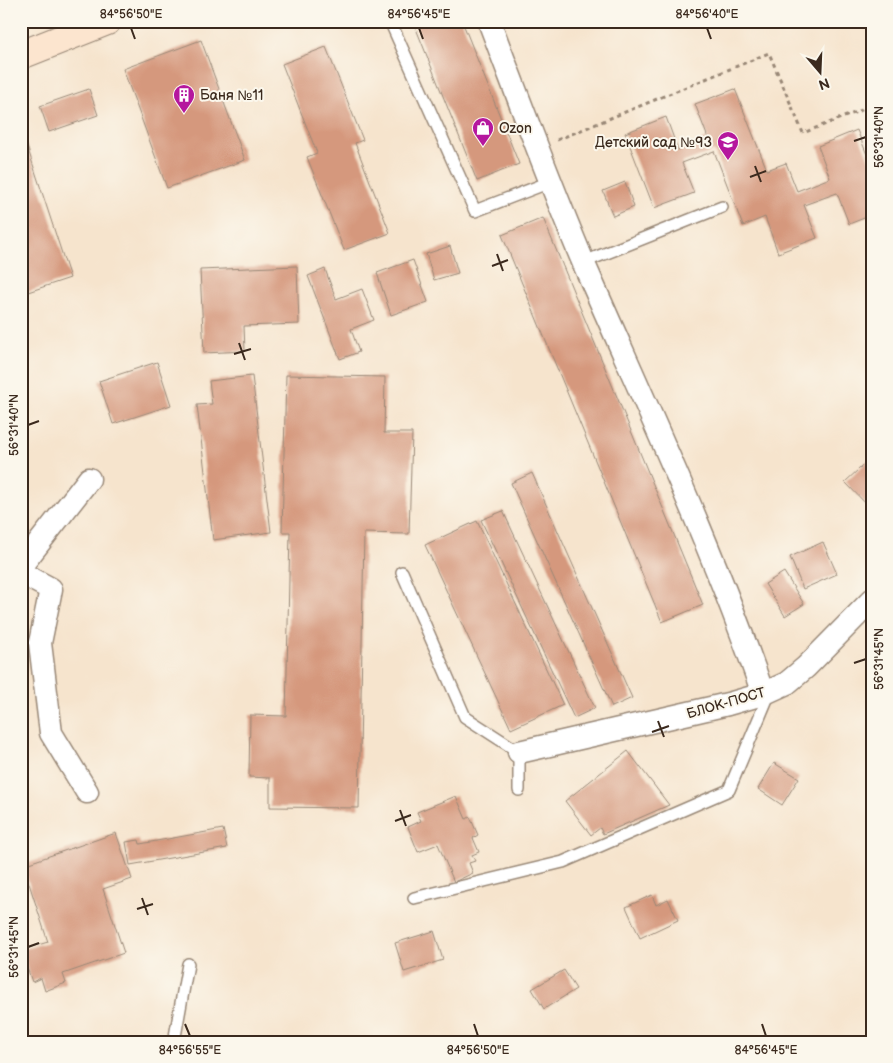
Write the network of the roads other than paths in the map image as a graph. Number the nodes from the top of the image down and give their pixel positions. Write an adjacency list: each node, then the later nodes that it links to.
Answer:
1 (107, 21): 4 (main road)
2 (390, 21): 5 (lane)
3 (489, 21): 5 (street)
4 (21, 54)
5 (550, 182): 7 (street)
6 (722, 207): 7 (lane)
7 (584, 262): 13 (street)
8 (89, 479): 9 (street)
9 (21, 566)
10 (402, 572): 14 (lane)
11 (21, 573): 16 (street)
12 (872, 600): 13 (street, БЛОК-ПОСТ)
13 (767, 692): 14 (street, БЛОК-ПОСТ); 17 (lane)
14 (519, 752): 15 (lane)
15 (519, 790)
16 (87, 792)
17 (414, 898)
18 (188, 964): 19 (lane)
19 (174, 1042)

